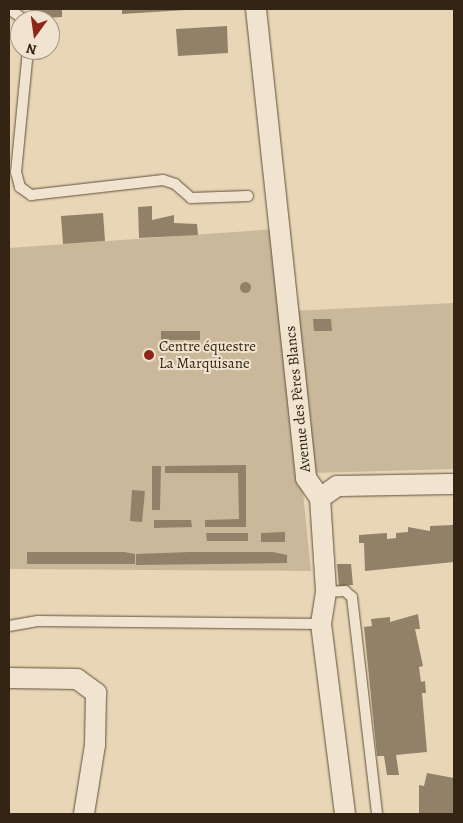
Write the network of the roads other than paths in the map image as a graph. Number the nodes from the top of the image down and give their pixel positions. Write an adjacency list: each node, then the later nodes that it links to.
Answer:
1 (256, 9): 5 (street, Avenue des Pères Blancs)
2 (27, 60): 3 (lane)
3 (248, 196)
4 (454, 484): 5 (street)
5 (320, 498): 6 (street)
6 (326, 592): 7 (street); 12 (lane)
7 (321, 624): 8 (lane); 11 (street)
8 (9, 626)
9 (9, 678): 10 (street)
10 (84, 814)
11 (345, 814)
12 (377, 814)

